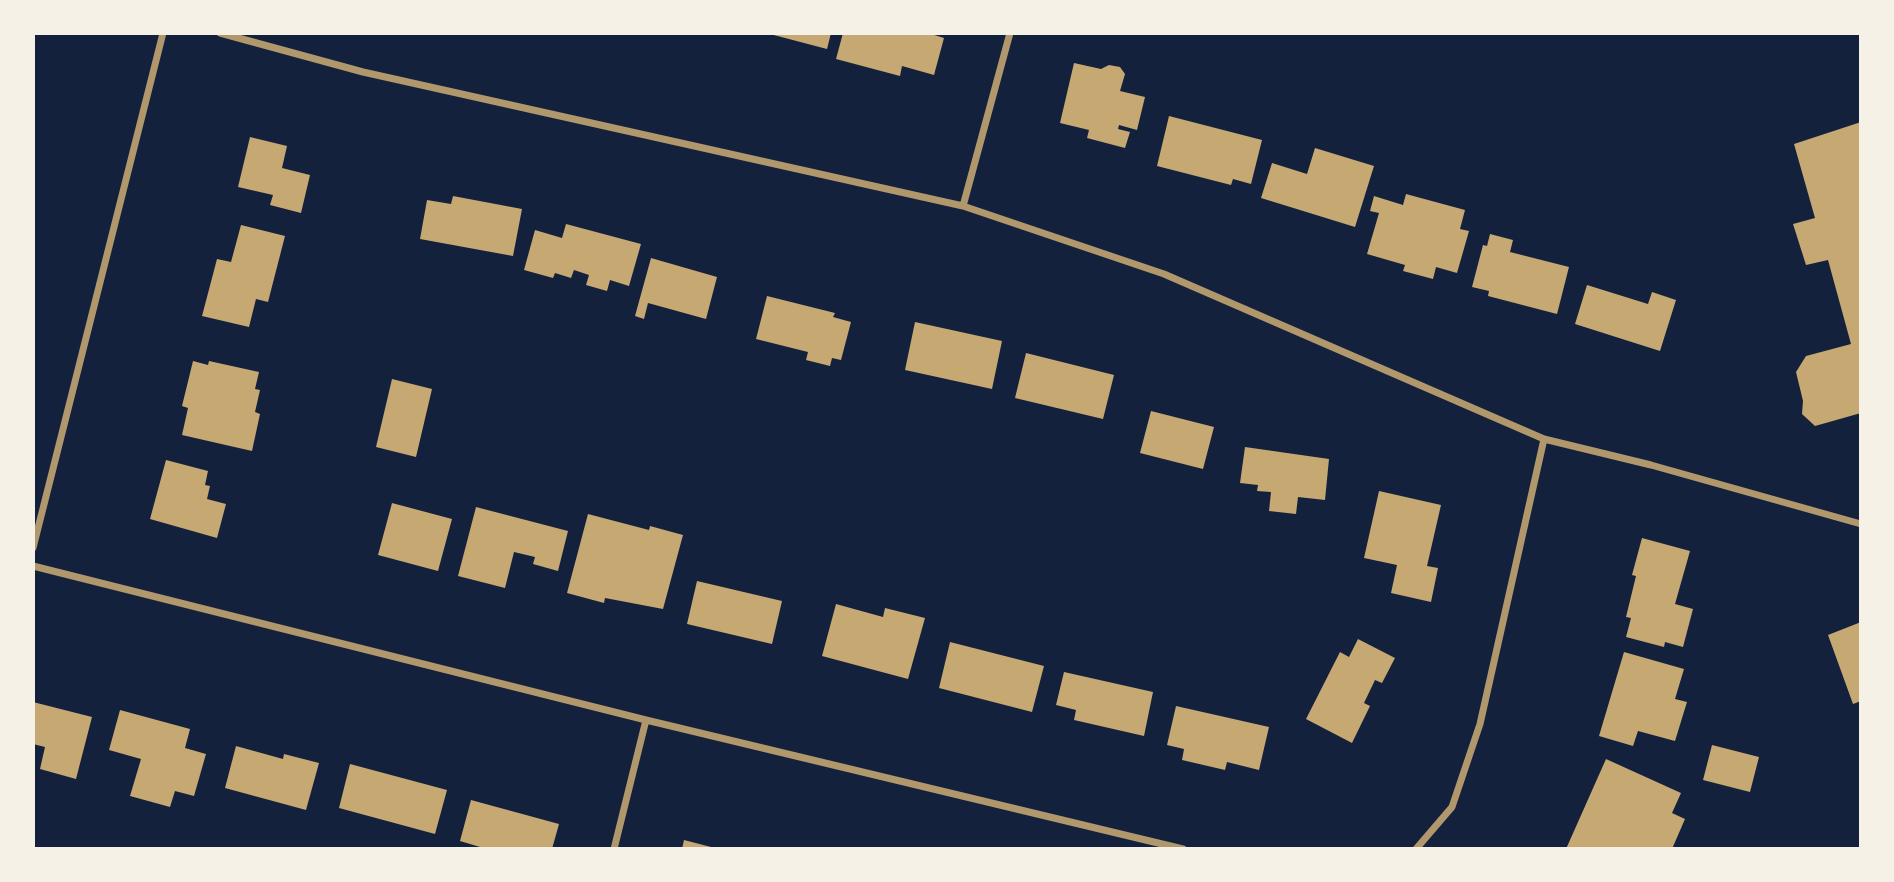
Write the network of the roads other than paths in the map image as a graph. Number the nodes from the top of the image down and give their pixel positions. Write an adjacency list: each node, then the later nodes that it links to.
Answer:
1 (163, 33): 7 (street)
2 (220, 33): 4 (street)
3 (1010, 33): 4 (street)
4 (963, 206): 5 (street)
5 (1544, 439): 6 (street); 12 (street)
6 (1861, 524)
7 (33, 548)
8 (33, 566): 9 (street)
9 (646, 720): 10 (street); 11 (street)
10 (614, 849)
11 (1183, 849)
12 (1416, 849)

